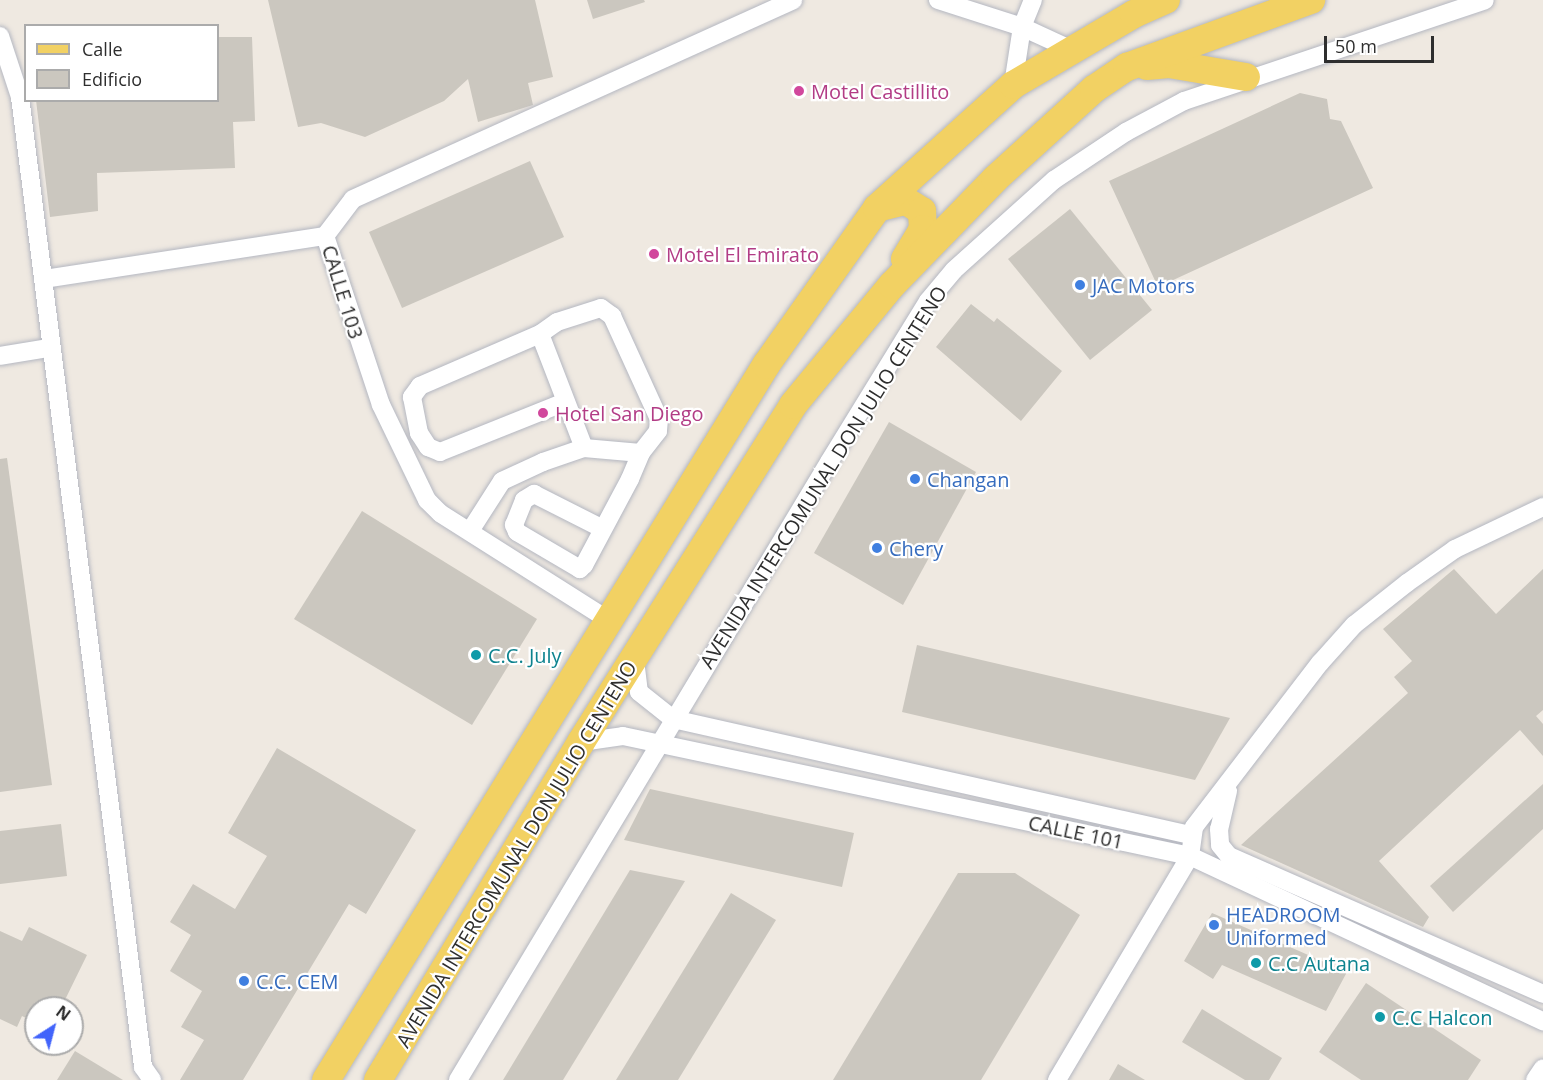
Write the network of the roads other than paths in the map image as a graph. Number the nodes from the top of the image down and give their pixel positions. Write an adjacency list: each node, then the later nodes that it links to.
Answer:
1 (793, 0): 14 (street, CALLE 103)
2 (939, 0): 7 (street)
3 (1033, 0): 7 (street)
4 (1166, 0): 9 (main road, AVENIDA INTERCOMUNAL DON JULIO CENTENO)
5 (1311, 0): 10 (main road, AVENIDA INTERCOMUNAL DON JULIO CENTENO)
6 (1485, 0): 11 (street, AVENIDA INTERCOMUNAL DON JULIO CENTENO)
7 (1022, 27): 9 (street); 12 (street)
8 (0, 36): 15 (street)
9 (1071, 49): 12 (main road, AVENIDA INTERCOMUNAL DON JULIO CENTENO)
10 (1126, 67): 11 (main road); 16 (main road, AVENIDA INTERCOMUNAL DON JULIO CENTENO)
11 (1246, 77): 28 (street, AVENIDA INTERCOMUNAL DON JULIO CENTENO)
12 (1013, 85): 13 (main road, AVENIDA INTERCOMUNAL DON JULIO CENTENO)
13 (877, 208): 16 (main road); 26 (main road, AVENIDA INTERCOMUNAL DON JULIO CENTENO)
14 (325, 236): 15 (street); 25 (street, CALLE 103)
15 (44, 279): 18 (street)
16 (892, 285): 27 (main road, AVENIDA INTERCOMUNAL DON JULIO CENTENO)
17 (540, 334): 20 (street); 20 (street); 22 (street)
18 (49, 348): 19 (street); 39 (street)
19 (0, 356)
20 (566, 402): 21 (street)
21 (584, 448): 22 (street); 25 (street)
22 (641, 453): 24 (street)
23 (1543, 507): 31 (street)
24 (603, 529): 24 (street)
25 (470, 531): 26 (street, CALLE 103)
26 (610, 621): 40 (main road, AVENIDA INTERCOMUNAL DON JULIO CENTENO)
27 (635, 660): 28 (street, CALLE 101); 29 (main road, AVENIDA INTERCOMUNAL DON JULIO CENTENO)
28 (673, 719): 30 (street, AVENIDA INTERCOMUNAL DON JULIO CENTENO); 32 (street, CALLE 101)
29 (582, 742): 30 (street, CALLE 101); 41 (main road, AVENIDA INTERCOMUNAL DON JULIO CENTENO)
30 (659, 743): 33 (street, CALLE 101); 42 (street, AVENIDA INTERCOMUNAL DON JULIO CENTENO)
31 (1231, 784): 32 (street); 34 (street)
32 (1190, 835): 33 (street)
33 (1190, 856): 35 (street, CALLE 101); 43 (street)
34 (1493, 972): 35 (street); 36 (street)
35 (1484, 994): 37 (street, CALLE 101)
36 (1543, 994)
37 (1543, 1021)
38 (1543, 1068): 44 (street)
39 (152, 1080)
40 (326, 1080)
41 (378, 1080)
42 (458, 1080)
43 (1057, 1080)
44 (1535, 1080)

